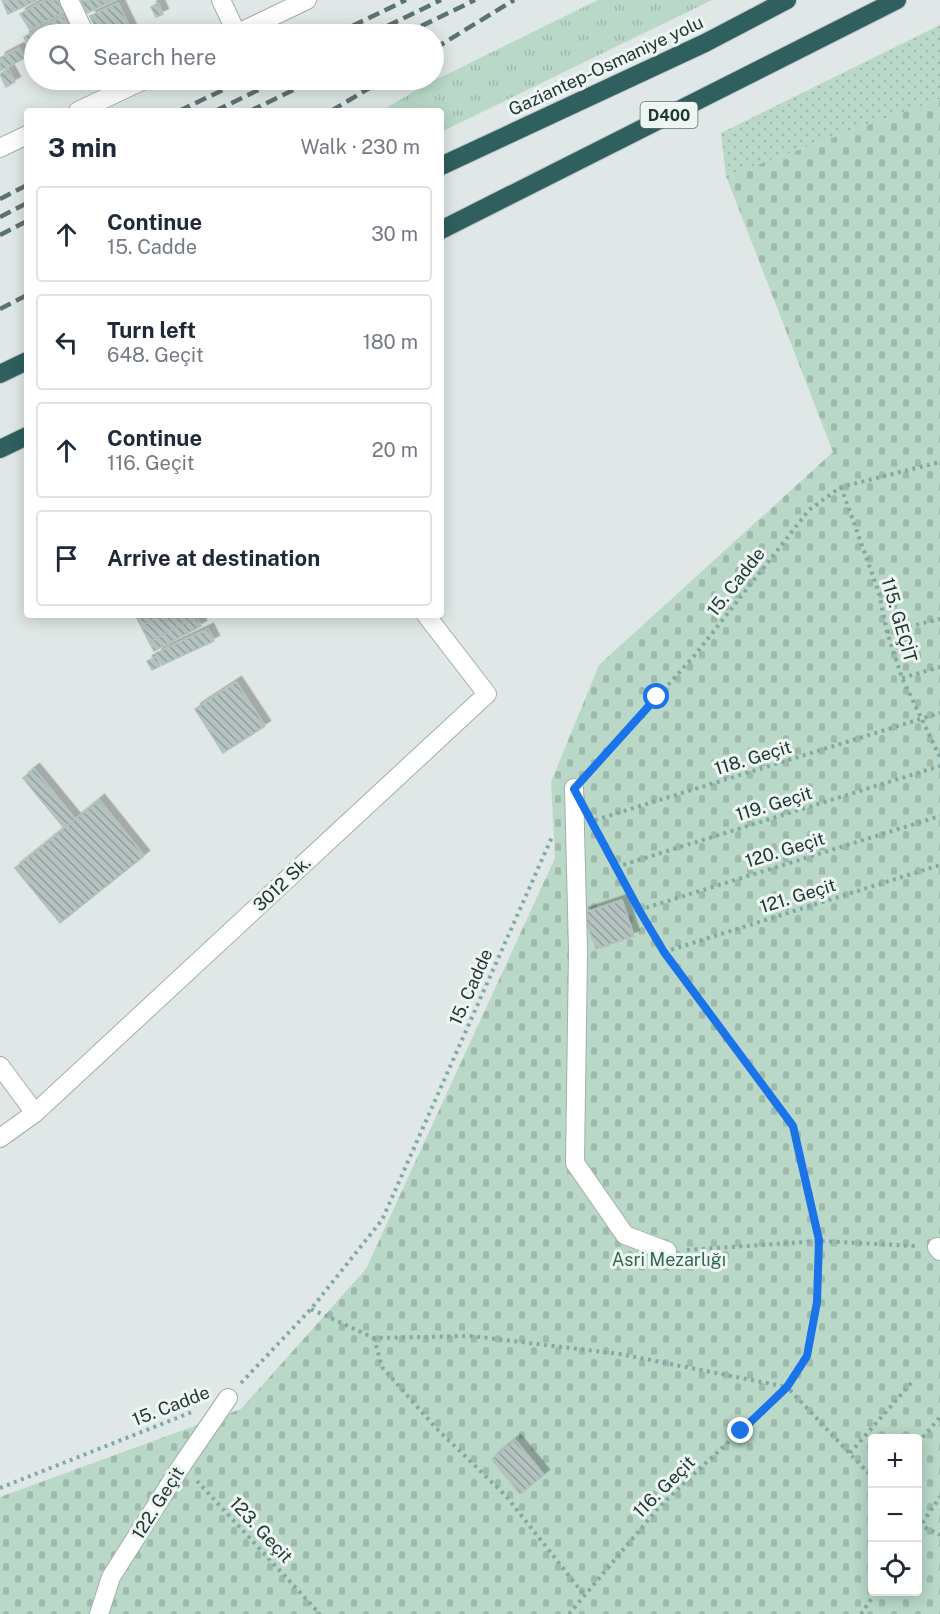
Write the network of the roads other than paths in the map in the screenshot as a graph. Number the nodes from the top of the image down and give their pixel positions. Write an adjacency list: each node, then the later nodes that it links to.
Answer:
1 (69, 0): 7 (street)
2 (221, 0): 8 (street)
3 (307, 0): 9 (street)
4 (777, 0): 10 (highway)
5 (787, 0): 10 (highway, Gaziantep-Osmaniye yolu / D400)
6 (894, 2): 16 (highway, D400)
7 (80, 24)
8 (232, 24)
9 (258, 24)
10 (705, 43): 15 (highway, Gaziantep-Osmaniye yolu / D400)
11 (106, 90): 12 (street)
12 (82, 108)
13 (24, 136): 14 (street)
14 (0, 148)
15 (444, 165)
16 (444, 228)
17 (24, 362): 18 (highway)
18 (0, 374)
19 (24, 437): 20 (highway)
20 (0, 449)
21 (428, 618): 24 (street, 3012 Sk.)
22 (574, 789): 26 (street)
23 (0, 1066): 24 (street)
24 (35, 1113): 25 (street, 3012 Sk.)
25 (0, 1138)
26 (667, 1251)
27 (228, 1398): 28 (street, 122. Geçit)
28 (99, 1614)

